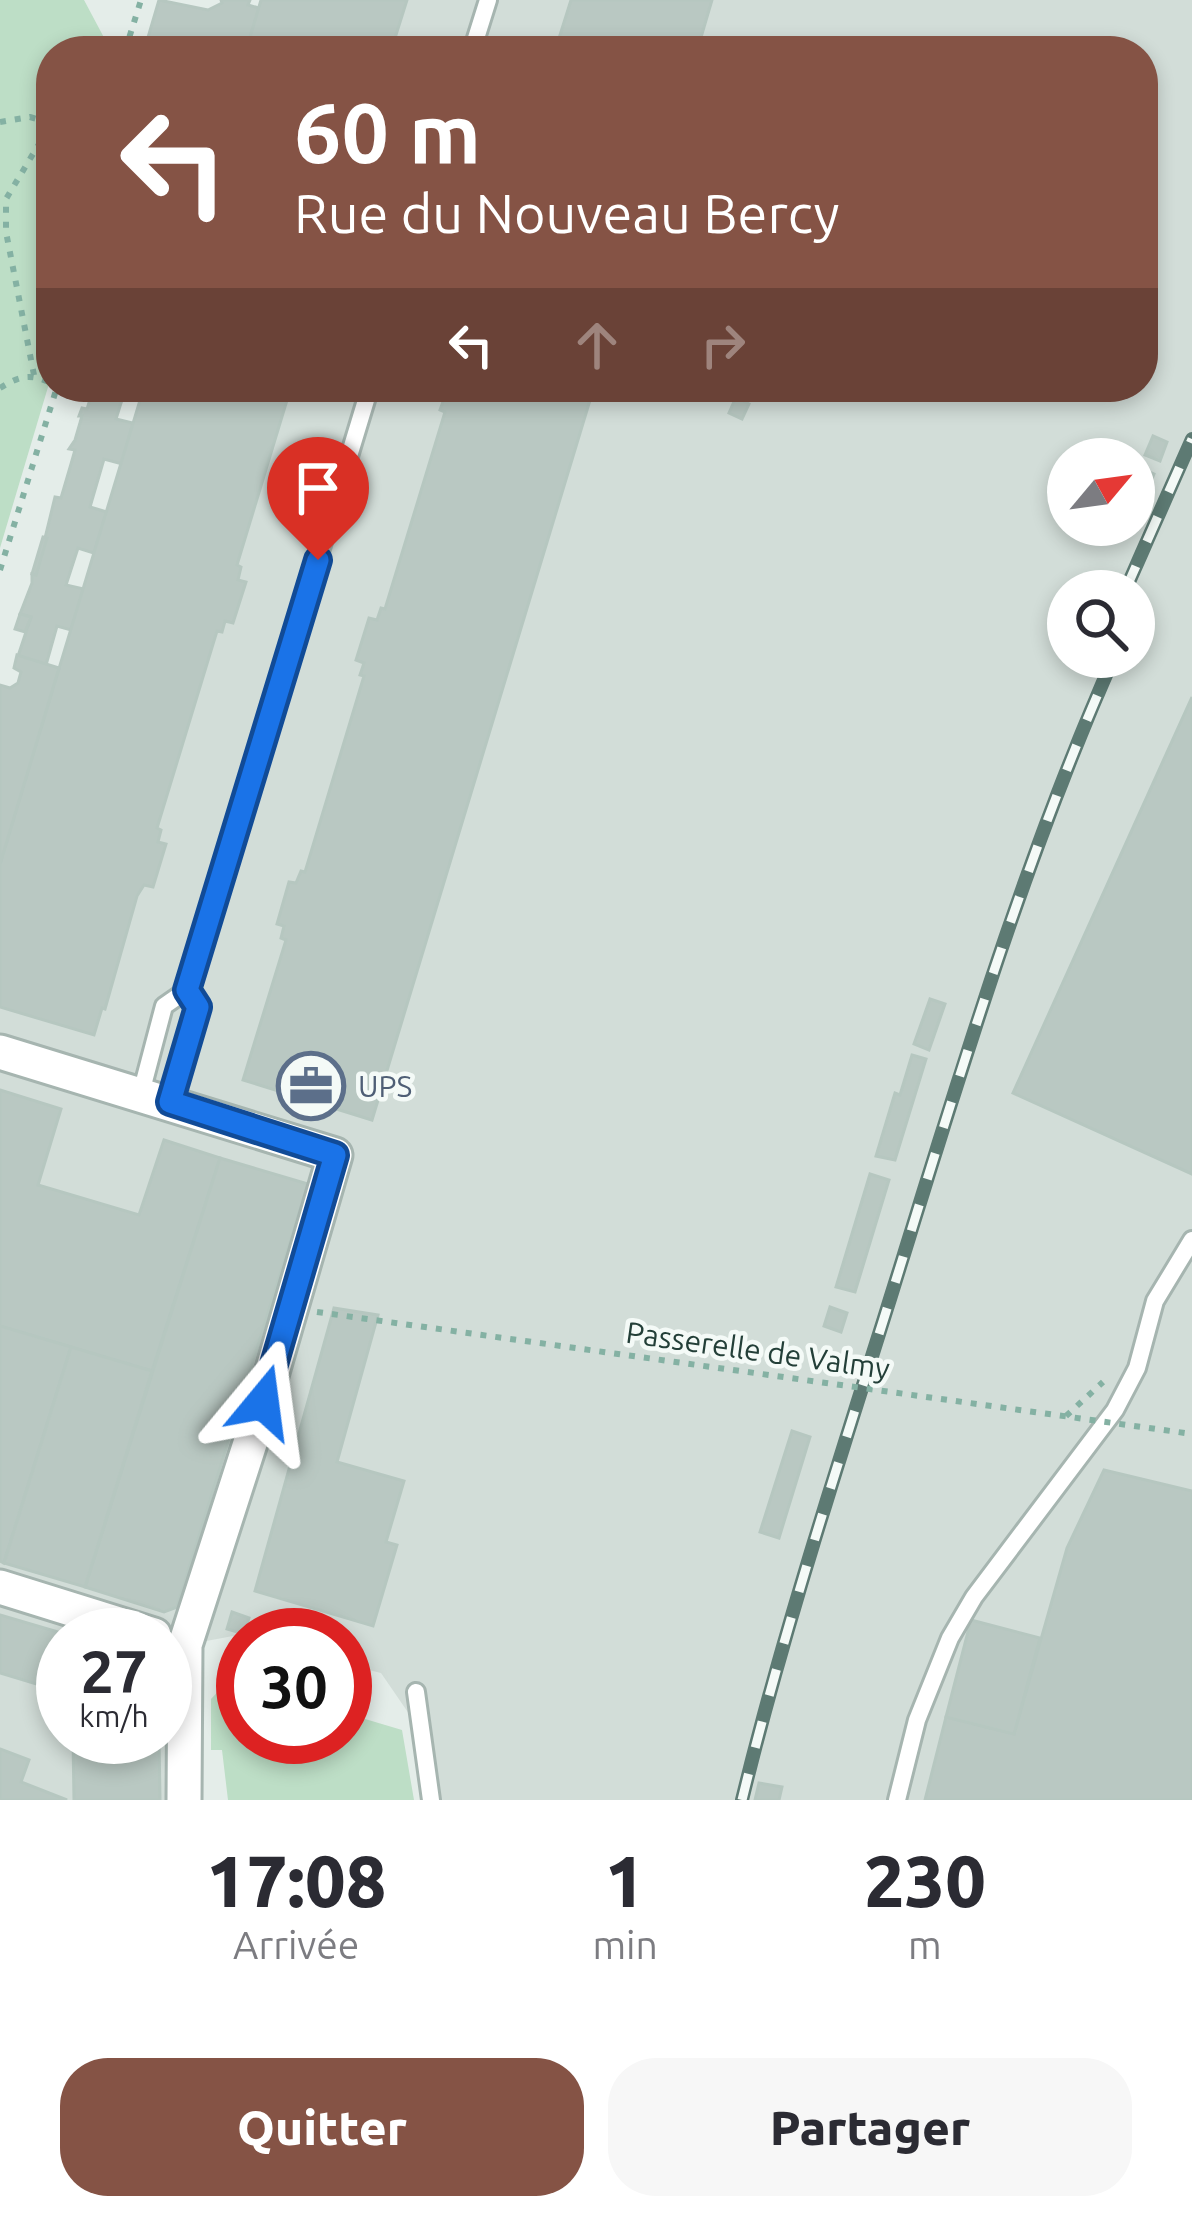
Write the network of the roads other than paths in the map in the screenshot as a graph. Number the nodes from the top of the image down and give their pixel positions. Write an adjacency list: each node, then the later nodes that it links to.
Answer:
1 (488, 0): 2 (lane)
2 (477, 36)
3 (365, 402): 4 (lane)
4 (187, 990): 6 (lane); 6 (lane)
5 (0, 1052): 6 (street)
6 (156, 1098): 10 (street)
7 (1192, 1240): 15 (lane)
8 (0, 1587): 9 (street)
9 (67, 1608)
10 (181, 1608)
11 (416, 1692): 14 (lane)
12 (180, 1764): 13 (street)
13 (184, 1800)
14 (430, 1800)
15 (898, 1800)

